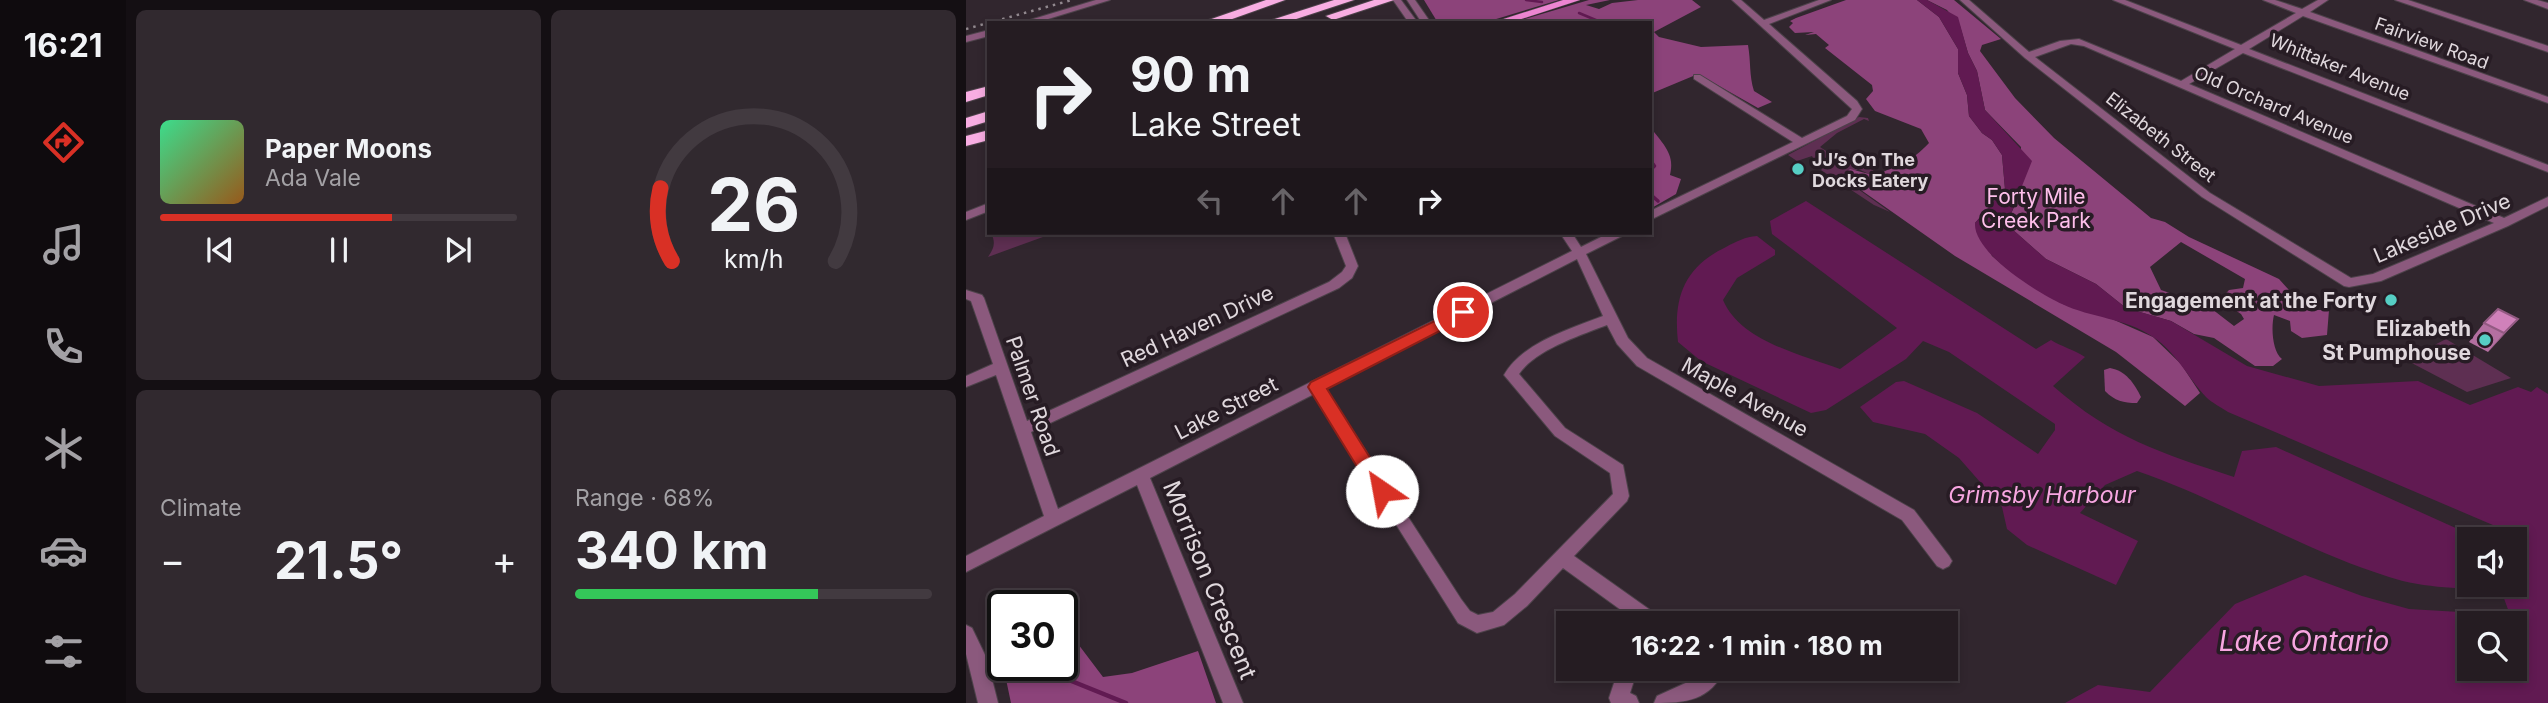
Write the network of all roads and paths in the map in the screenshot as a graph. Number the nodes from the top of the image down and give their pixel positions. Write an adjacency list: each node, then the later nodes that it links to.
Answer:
1 (1106, 0): 19 (street)
2 (1279, 0): 20 (highway)
3 (1348, 0): 21 (highway)
4 (1388, 0): 22 (highway)
5 (1398, 0): 18 (street)
6 (1411, 0): 23 (street)
7 (1575, 0): 24 (main road)
8 (1736, 0): 25 (street)
9 (1827, 0): 25 (street)
10 (1964, 0): 30 (street, Elizabeth Street)
11 (2117, 0): 28 (street, Whittaker Avenue)
12 (2267, 0): 17 (street, Fairview Road)
13 (2324, 0): 17 (street)
14 (2399, 0): 29 (street)
15 (2528, 0): 16 (street)
16 (2548, 6)
17 (2303, 13): 28 (street); 35 (street, Fairview Road)
18 (1412, 20)
19 (1031, 21)
20 (1212, 21)
21 (1276, 21)
22 (1318, 21)
23 (1426, 21)
24 (1503, 21)
25 (1762, 24): 42 (street)
26 (987, 34): 27 (street)
27 (966, 39)
28 (2243, 48): 32 (street); 43 (street, Whittaker Avenue)
29 (2548, 49)
30 (2028, 56): 32 (street, Old Orchard Avenue); 53 (street, Elizabeth Street)
31 (1697, 76): 42 (street)
32 (2183, 84): 48 (street, Old Orchard Avenue)
33 (987, 91): 34 (highway)
34 (966, 97)
35 (2548, 100)
36 (987, 105): 37 (highway)
37 (966, 111)
38 (987, 117): 39 (highway)
39 (966, 123)
40 (987, 136): 41 (highway)
41 (966, 141)
42 (1799, 141): 46 (street)
43 (2548, 169)
44 (2548, 201): 48 (street, Lakeside Drive)
45 (987, 208): 47 (street)
46 (1652, 215)
47 (966, 216)
48 (2504, 223): 53 (street, Lakeside Drive)
49 (1340, 235): 59 (street, Red Haven Drive)
50 (1567, 235): 52 (street, Maple Avenue)
51 (1614, 235): 52 (street, Lake Street)
52 (1579, 253): 55 (street, Maple Avenue); 58 (street, Lake Street)
53 (2349, 283)
54 (966, 294): 56 (street, Palmer Road)
55 (1611, 318): 62 (street); 63 (street, Maple Avenue)
56 (1000, 367): 57 (street); 59 (street, Palmer Road)
57 (966, 382)
58 (1317, 387): 60 (street, Lake Street); 62 (street)
59 (1021, 430): 61 (street, Palmer Road)
60 (1141, 475): 61 (street, Lake Street); 70 (street, Morrison Crescent)
61 (1054, 520): 64 (street, Lake Street)
62 (1563, 558): 65 (street)
63 (1943, 561)
64 (966, 565)
65 (1637, 611)
66 (966, 634): 69 (street)
67 (1625, 681): 71 (street)
68 (1704, 681): 72 (street)
69 (988, 703)
70 (1233, 703)
71 (1629, 703)
72 (1664, 703)

